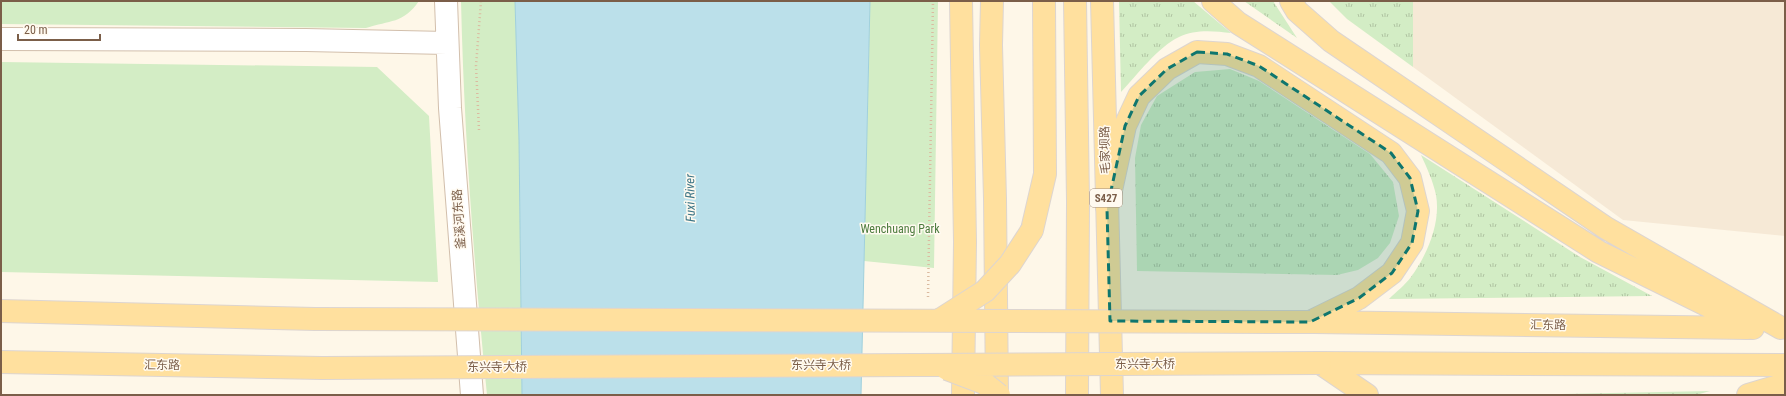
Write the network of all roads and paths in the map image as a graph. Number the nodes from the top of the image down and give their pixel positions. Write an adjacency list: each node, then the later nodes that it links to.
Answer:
1 (446, 1): 12 (street, 釜溪河东路)
2 (481, 1): 13 (path)
3 (933, 1): 15 (path)
4 (962, 1): 28 (main road)
5 (992, 1): 29 (main road)
6 (1044, 1): 17 (main road, bridge)
7 (1075, 1): 30 (main road, S427)
8 (1102, 1): 14 (main road, 毛家坝路 / S427)
9 (1213, 1): 19 (main road)
10 (1291, 1): 20 (main road)
11 (1, 39): 12 (street)
12 (447, 43): 27 (street, 釜溪河东路)
13 (480, 137)
14 (1107, 209): 18 (main road); 31 (main road, 毛家坝路 / S427)
15 (928, 300)
16 (1, 310): 17 (main road, bridge)
17 (938, 321): 18 (main road, bridge)
18 (1310, 322): 19 (main road, 汇东路)
19 (1753, 328): 20 (main road, 汇东路)
20 (1783, 328)
21 (1, 362): 25 (main road, 汇东路)
22 (1320, 363): 23 (main road, 东兴寺大桥, bridge); 24 (main road); 32 (main road)
23 (935, 364): 25 (main road, 东兴寺大桥, bridge); 29 (main road, bridge)
24 (1785, 365)
25 (322, 368)
26 (1785, 384): 33 (main road)
27 (472, 395)
28 (963, 395)
29 (998, 395)
30 (1077, 395)
31 (1112, 395)
32 (1366, 395)
33 (1748, 395)

